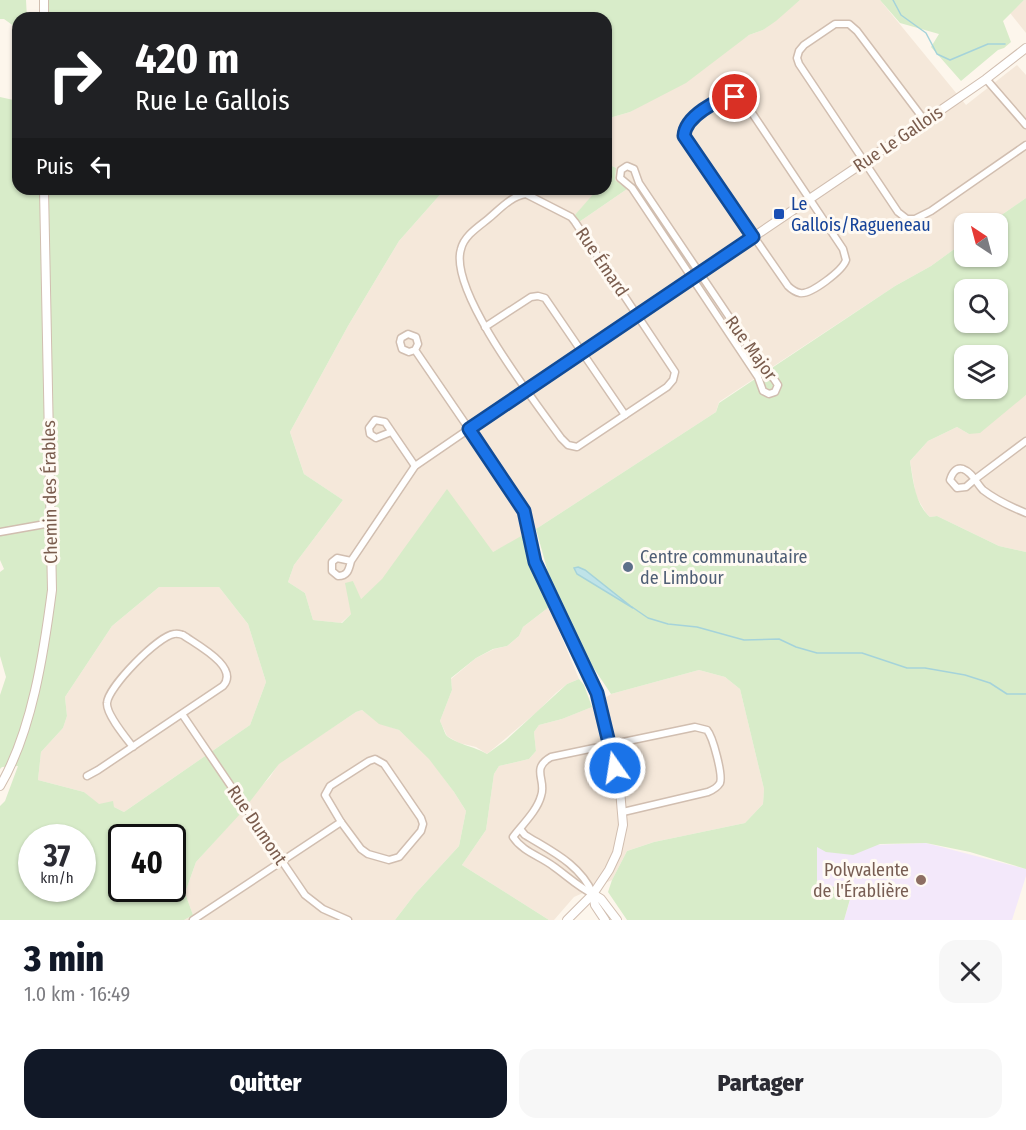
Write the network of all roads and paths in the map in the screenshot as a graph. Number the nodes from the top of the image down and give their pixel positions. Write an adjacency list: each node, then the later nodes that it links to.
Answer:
1 (1026, 48): 2 (street, Rue Le Gallois)
2 (986, 79): 3 (street, Rue Le Gallois); 4 (street)
3 (925, 121): 6 (street, Rue Le Gallois); 6 (street)
4 (1026, 125)
5 (1026, 145): 6 (street)
6 (864, 162): 10 (street, Rue Le Gallois)
7 (44, 195): 24 (street, Chemin des Érables)
8 (524, 195): 14 (street, Rue Émard)
9 (528, 195): 13 (street, Rue Émard)
10 (809, 200): 11 (street, Rue Le Gallois); 11 (street); 11 (street)
11 (753, 237): 12 (street, Rue Le Gallois)
12 (696, 277): 12 (street, Rue Major); 12 (street, Rue Major); 13 (street, Rue Le Gallois)
13 (638, 315): 16 (street, Rue Le Gallois); 18 (street)
14 (485, 327): 16 (street); 17 (street, Rue Émard)
15 (415, 350): 19 (street)
16 (582, 353): 17 (street, Rue Le Gallois); 18 (street)
17 (527, 390): 18 (street, Rue Émard); 19 (street, Rue Le Gallois)
18 (625, 415)
19 (469, 429): 22 (street, Rue Le Gallois); 28 (street)
20 (391, 432): 22 (street)
21 (1026, 441): 23 (street)
22 (415, 466): 26 (street, Rue Le Gallois)
23 (1026, 513)
24 (51, 523): 25 (street); 31 (street, Chemin des Érables)
25 (0, 532)
26 (351, 561)
27 (182, 714): 29 (street); 29 (street); 35 (street, Rue Dumont)
28 (610, 746): 32 (street); 32 (street); 34 (street)
29 (133, 747): 30 (street)
30 (87, 776)
31 (0, 786)
32 (623, 812): 36 (street)
33 (341, 822): 33 (street); 35 (street)
34 (520, 829): 36 (street); 36 (street)
35 (282, 862): 37 (street); 38 (street, Rue Dumont)
36 (593, 894): 39 (street); 40 (street); 41 (street)
37 (193, 920)
38 (348, 920)
39 (567, 920)
40 (605, 920)
41 (617, 920)

